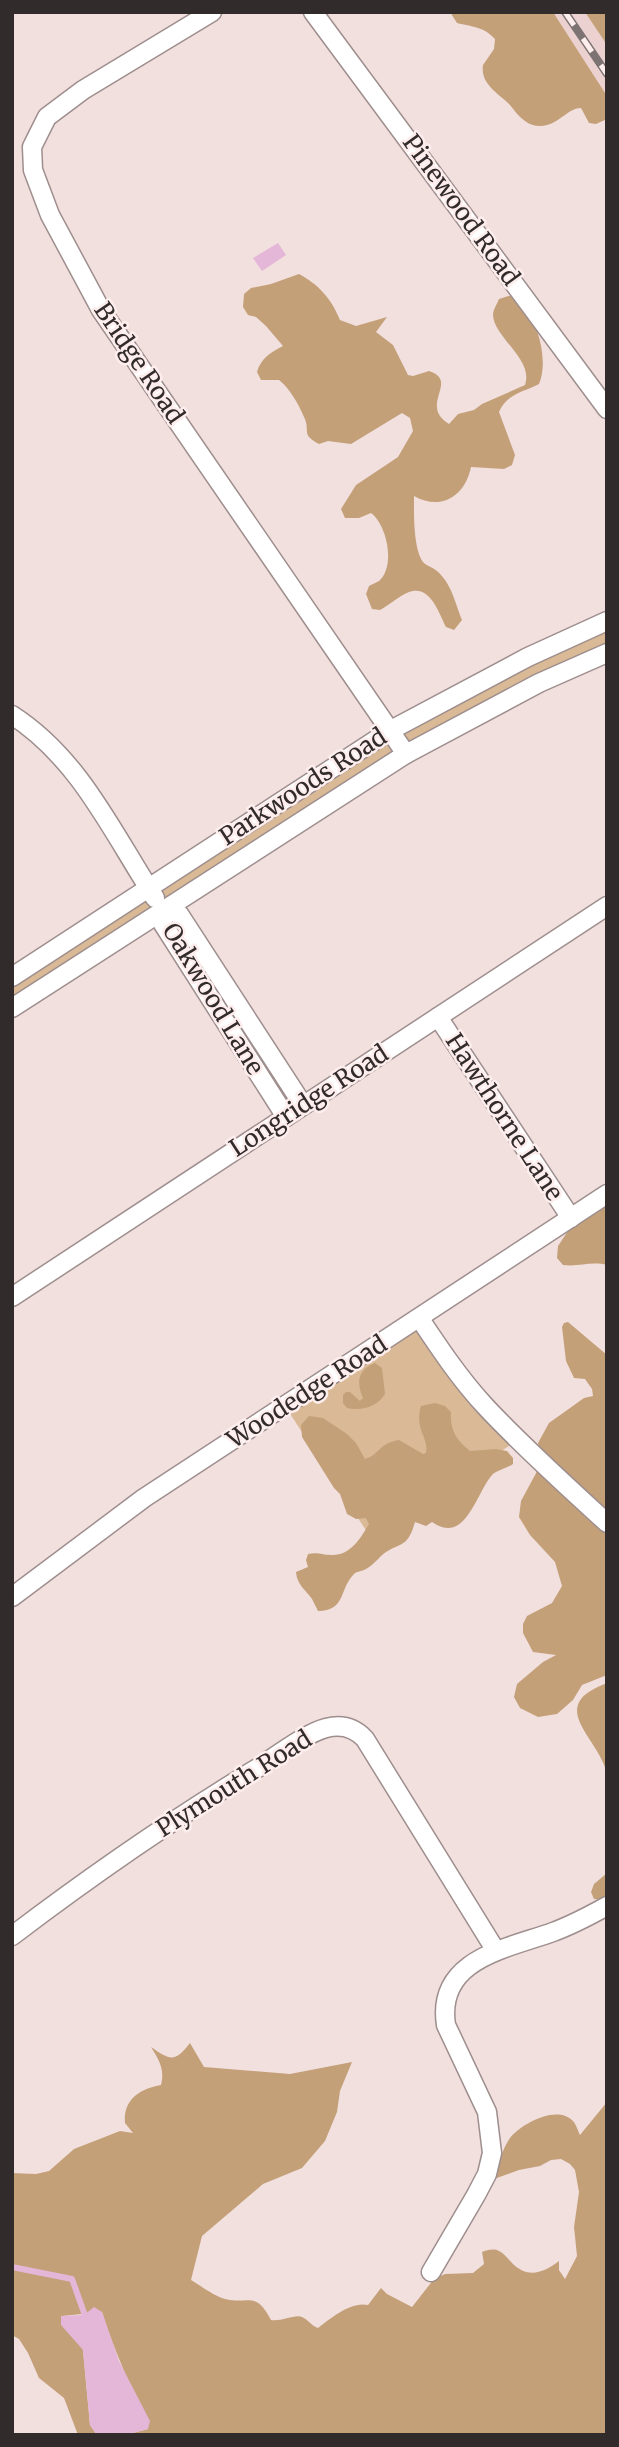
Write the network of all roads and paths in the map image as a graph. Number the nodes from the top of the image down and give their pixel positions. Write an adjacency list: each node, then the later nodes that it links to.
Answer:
1 (212, 12): 7 (street, Bridge Road)
2 (313, 12): 3 (street, Pinewood Road)
3 (607, 409)
4 (607, 621): 7 (street, Parkwoods Road)
5 (607, 653): 8 (street, Parkwoods Road)
6 (12, 715): 9 (street)
7 (391, 730): 8 (street, Bridge Road); 9 (street, Parkwoods Road)
8 (405, 754): 11 (street, Parkwoods Road)
9 (148, 887): 11 (street); 12 (street, Parkwoods Road)
10 (607, 906): 14 (street, Longridge Road)
11 (163, 909): 13 (street, Parkwoods Road); 15 (street, Oakwood Lane); 16 (street, Oakwood Lane)
12 (12, 977)
13 (12, 1009)
14 (438, 1017): 15 (street, Longridge Road); 18 (street, Hawthorne Lane)
15 (303, 1105): 16 (street, Longridge Road)
16 (286, 1117): 19 (street, Longridge Road)
17 (607, 1194): 18 (street, Woodedge Road)
18 (571, 1218): 20 (street, Woodedge Road)
19 (12, 1297)
20 (420, 1319): 21 (street); 22 (street, Woodedge Road)
21 (607, 1523)
22 (12, 1597)
23 (607, 1906): 25 (street)
24 (12, 1936): 25 (street, Plymouth Road)
25 (496, 1951): 26 (street)
26 (431, 2272)

